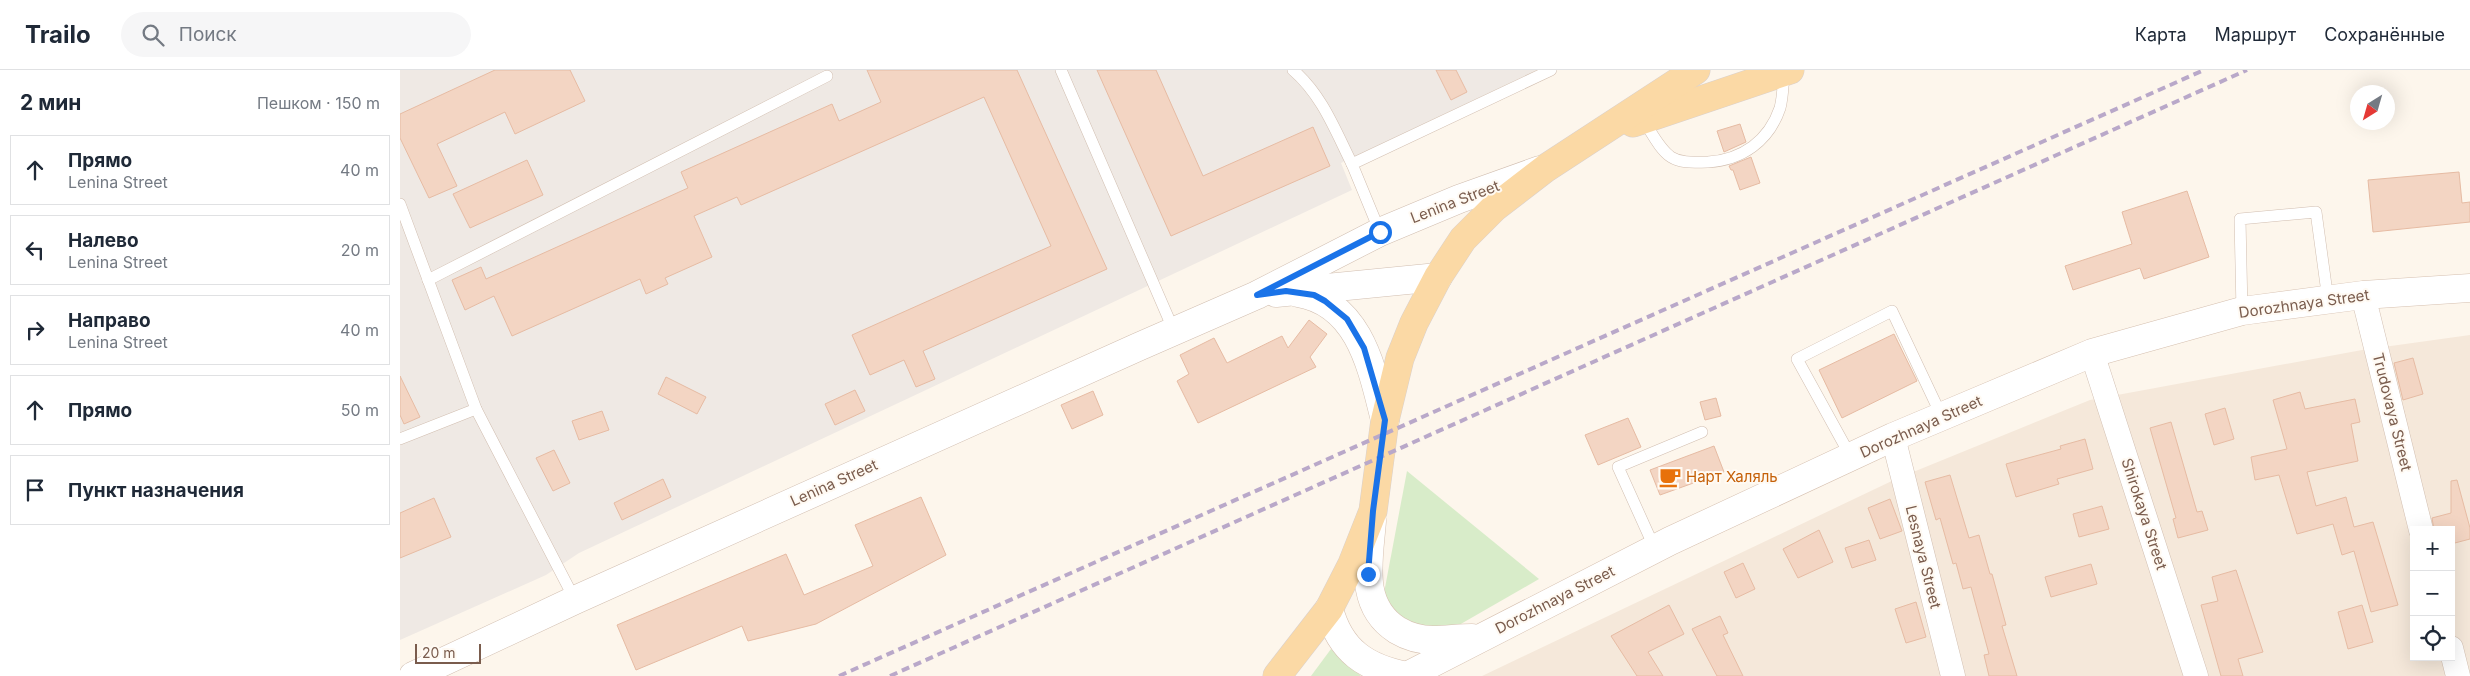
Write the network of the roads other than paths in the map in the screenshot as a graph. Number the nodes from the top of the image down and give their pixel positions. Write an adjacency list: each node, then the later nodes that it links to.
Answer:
1 (1061, 70): 21 (lane)
2 (1293, 70): 9 (lane)
3 (1551, 70): 9 (lane)
4 (1696, 70): 8 (main road, Lenina Street)
5 (1787, 71): 7 (main road, Lenina Street); 7 (lane)
6 (828, 76): 14 (lane)
7 (1643, 120): 8 (main road, Lenina Street)
8 (1599, 136): 10 (main road, Lenina Street)
9 (1352, 164): 12 (lane)
10 (1546, 168): 12 (street, Lenina Street); 13 (main road)
11 (400, 204): 14 (lane)
12 (1380, 232): 17 (street, Lenina Street)
13 (1438, 276): 16 (street, Lenina Street); 25 (main road)
14 (428, 280): 23 (lane)
15 (2470, 288): 18 (street, Dorozhnaya Street)
16 (1286, 291): 17 (street, Lenina Street); 25 (street, Lenina Street)
17 (1257, 295): 21 (street, Lenina Street)
18 (2362, 295): 19 (street, Dorozhnaya Street); 31 (street, Trudovaya Street)
19 (2328, 300): 20 (street, Dorozhnaya Street); 20 (lane)
20 (2242, 311): 22 (street, Dorozhnaya Street)
21 (1174, 331): 33 (street, Lenina Street)
22 (2092, 353): 24 (street, Dorozhnaya Street); 42 (street, Shirokaya Street)
23 (476, 409): 28 (lane); 33 (lane)
24 (1942, 417): 27 (street, Dorozhnaya Street); 29 (lane)
25 (1385, 420): 30 (main road)
26 (1702, 432): 32 (lane)
27 (1894, 437): 29 (street, Dorozhnaya Street); 41 (street, Lesnaya Street)
28 (400, 439)
29 (1851, 457): 32 (street, Dorozhnaya Street)
30 (1373, 511): 34 (main road); 35 (street)
31 (2421, 526)
32 (1655, 549): 35 (street, Dorozhnaya Street)
33 (574, 600): 38 (street, Lenina Street)
34 (1330, 609): 39 (main road); 40 (street)
35 (1483, 637): 37 (street, Dorozhnaya Street)
36 (2454, 661): 43 (street)
37 (1441, 669): 40 (street, Dorozhnaya Street)
38 (413, 676)
39 (1277, 676)
40 (1407, 676)
41 (1953, 676)
42 (2196, 676)
43 (2458, 676)

